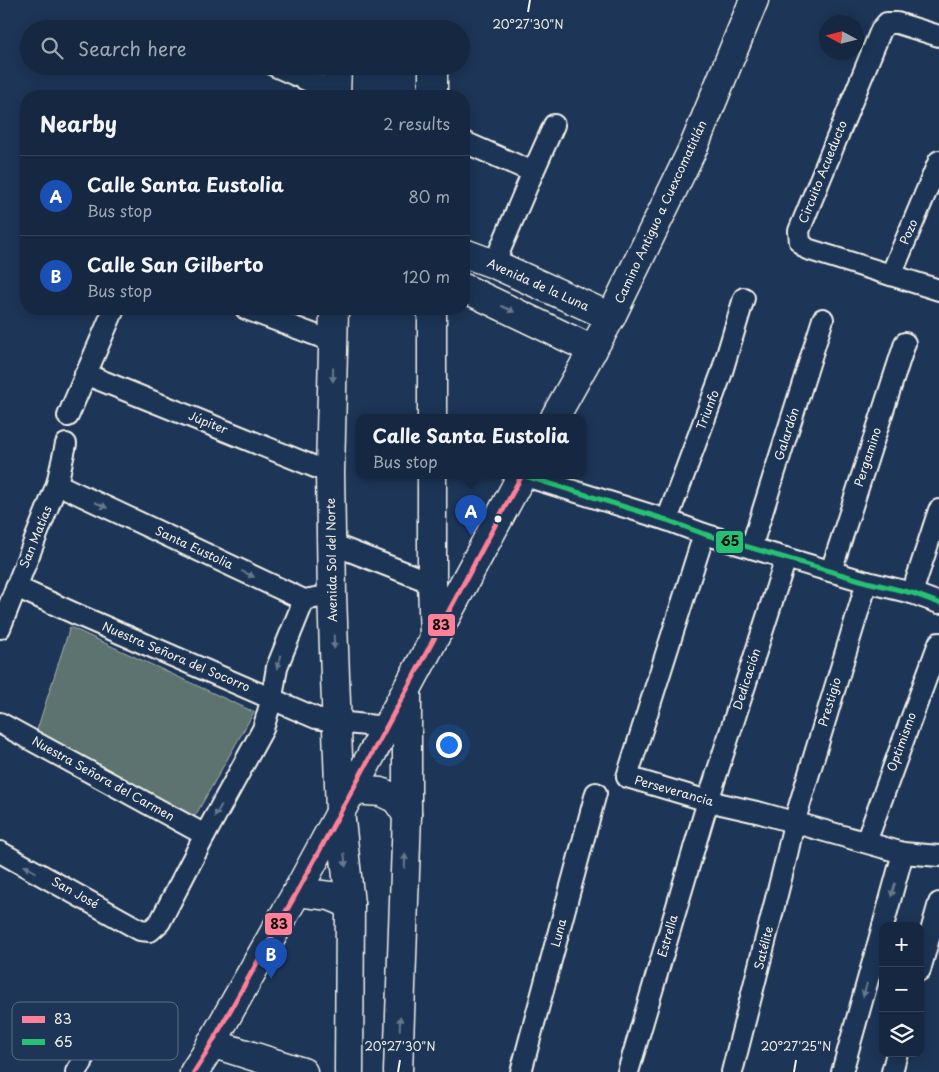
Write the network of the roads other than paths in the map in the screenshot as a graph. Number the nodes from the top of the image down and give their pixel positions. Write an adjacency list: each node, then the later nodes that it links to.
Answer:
1 (754, 0): 19 (street, Camino Antiguo a Cuexcomatitlán)
2 (937, 31): 11 (street, Circuito Acueducto)
3 (304, 75): 4 (street)
4 (336, 85)
5 (554, 125): 8 (street)
6 (470, 145): 8 (street)
7 (939, 161): 11 (street, Pozo)
8 (533, 172): 10 (street)
9 (470, 255): 10 (street, Avenida de la Luna)
10 (494, 264): 19 (street, Avenida de la Luna)
11 (891, 275): 12 (street, Circuito Acueducto)
12 (939, 290)
13 (470, 291): 23 (street, one-way to 23)
14 (744, 298): 35 (street, Triunfo)
15 (111, 315): 24 (street)
16 (262, 315): 21 (street)
17 (334, 315): 21 (street, Avenida Sol del Norte)
18 (432, 315): 25 (street)
19 (611, 317): 23 (street, Camino Antiguo a Cuexcomatitlán)
20 (823, 320): 38 (street, Galardón)
21 (334, 342): 29 (street, Avenida Sol del Norte, one-way to 29)
22 (905, 343): 40 (street, Pergamino)
23 (593, 350): 26 (street, Camino Antiguo a Cuexcomatitlán)
24 (85, 374): 27 (street); 29 (street, Júpiter)
25 (432, 414)
26 (557, 414)
27 (68, 416)
28 (66, 444): 33 (street, San Matías)
29 (330, 473): 37 (street, Avenida Sol del Norte)
30 (432, 479): 42 (street)
31 (520, 479): 49 (street)
32 (535, 479): 35 (street)
33 (57, 484): 43 (street, San Matías); 46 (street, Santa Eustolia, one-way to 46)
34 (939, 510): 44 (street)
35 (667, 520): 36 (street)
36 (704, 534): 38 (street); 58 (street, Perseverancia)
37 (332, 544): 42 (street); 45 (street, Avenida Sol del Norte)
38 (751, 548): 39 (street)
39 (786, 558): 40 (street); 58 (street, Dedicación)
40 (831, 571): 41 (street)
41 (866, 582): 44 (street); 60 (street, Prestigio)
42 (432, 583): 49 (street)
43 (16, 588): 48 (street, San Matías); 52 (street, Nuestra Señora del Socorro)
44 (912, 593): 47 (street)
45 (332, 595): 46 (street); 53 (street, Avenida Sol del Norte, one-way to 53)
46 (304, 600): 52 (street, one-way to 52)
47 (939, 603)
48 (0, 628)
49 (434, 638): 51 (street)
50 (939, 643): 62 (street, Optimismo)
51 (407, 689): 55 (street); 59 (street)
52 (272, 698): 53 (street, Nuestra Señora del Socorro); 61 (street, one-way to 61)
53 (337, 722): 55 (street, Nuestra Señora del Socorro); 57 (street, Avenida Sol del Norte)
54 (0, 723): 61 (street, Nuestra Señora del Carmen)
55 (386, 727): 57 (street)
56 (596, 793): 77 (street, Luna)
57 (346, 801): 59 (street); 66 (street); 68 (street, Avenida Sol del Norte, one-way to 68)
58 (708, 801): 60 (street, Perseverancia); 78 (street, Estrella)
59 (407, 816): 76 (street, one-way to 59)
60 (794, 823): 62 (street, Perseverancia); 79 (street, Satélite)
61 (205, 834): 63 (street, San José, one-way to 63)
62 (866, 842): 64 (street, Perseverancia)
63 (0, 852)
64 (903, 853): 65 (street, Perseverancia); 69 (street, one-way to 69)
65 (939, 856)
66 (297, 892): 68 (street); 72 (street)
67 (939, 903): 71 (street)
68 (350, 904): 75 (street, Avenida Sol del Norte)
69 (884, 922)
70 (879, 940): 80 (street, one-way to 80)
71 (921, 967)
72 (203, 1057): 74 (street)
73 (896, 1057): 81 (street)
74 (304, 1072)
75 (349, 1072)
76 (398, 1072)
77 (521, 1072)
78 (628, 1072)
79 (732, 1072)
80 (842, 1072)
81 (892, 1072)

